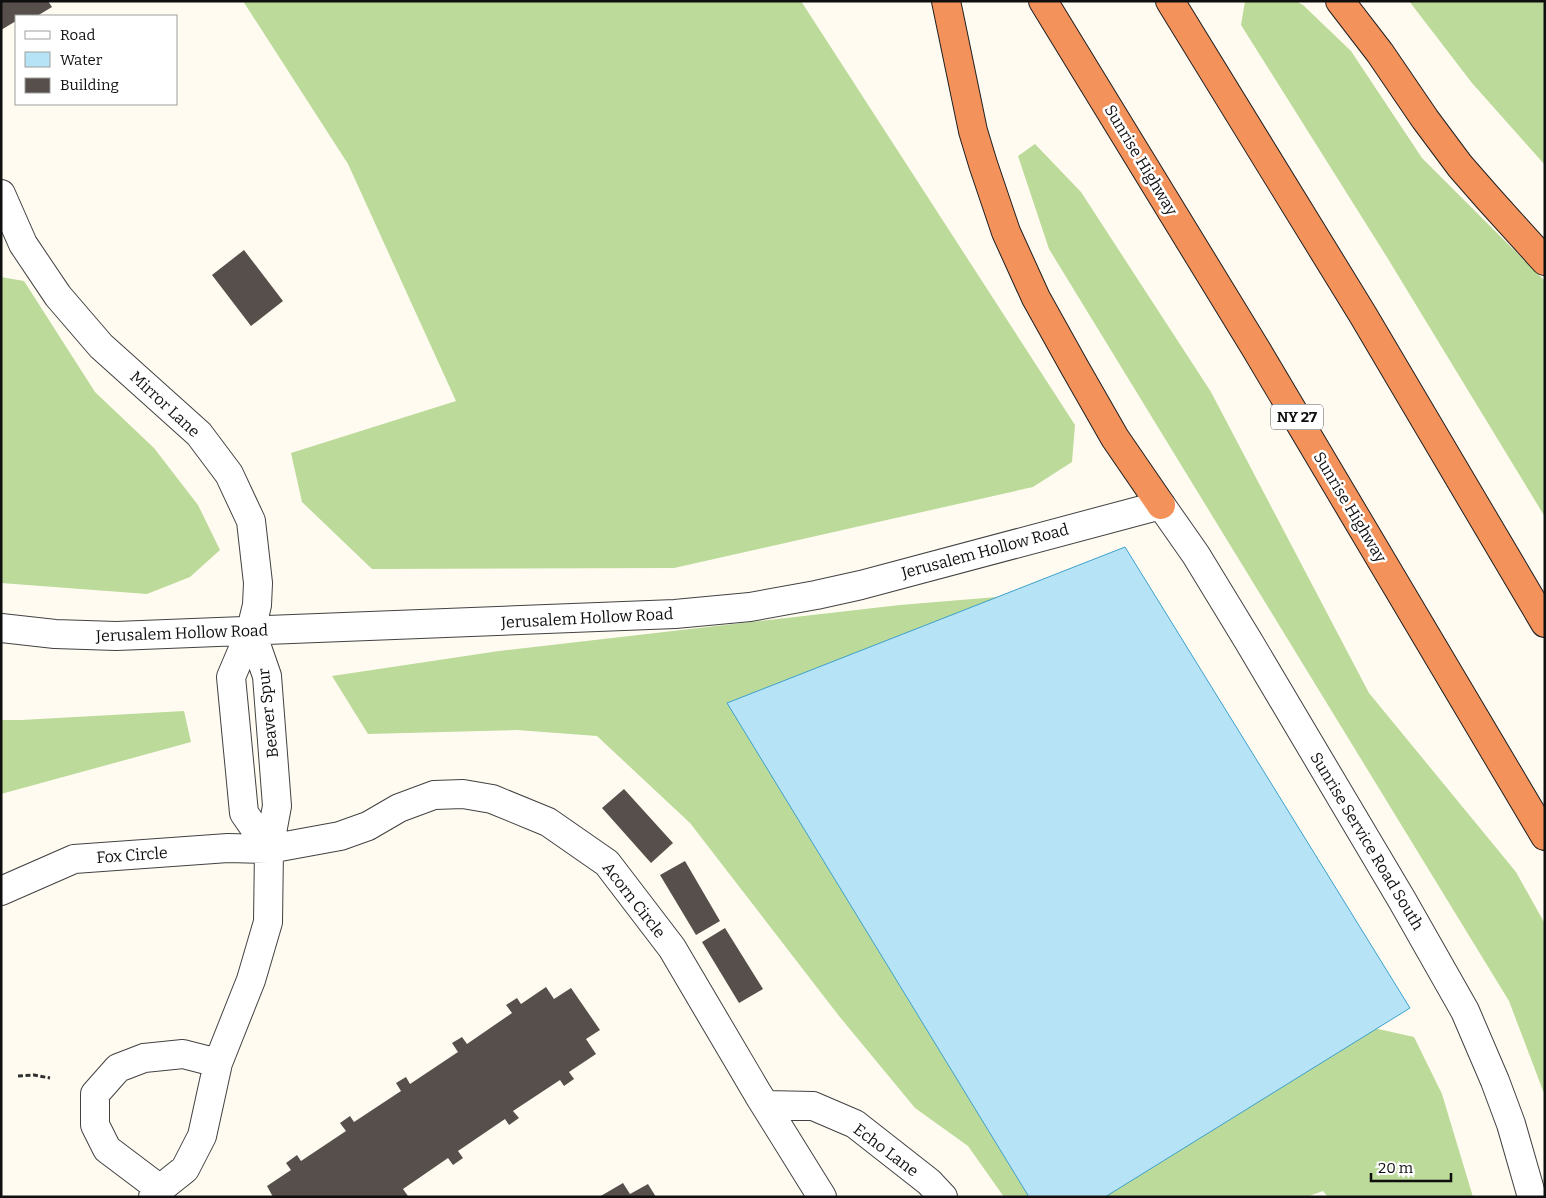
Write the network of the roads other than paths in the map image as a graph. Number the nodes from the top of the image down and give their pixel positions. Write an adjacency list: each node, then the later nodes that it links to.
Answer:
1 (946, 1): 7 (highway)
2 (1042, 1): 13 (highway, Sunrise Highway / NY 27)
3 (1170, 1): 8 (highway)
4 (1340, 1): 6 (highway)
5 (3, 202): 10 (street, Mirror Lane)
6 (1545, 261)
7 (1161, 505): 10 (street, Jerusalem Hollow Road); 21 (street, Sunrise Service Road South)
8 (1545, 623)
9 (1, 628): 10 (street, Jerusalem Hollow Road)
10 (252, 630): 11 (street, Beaver Spur); 12 (street, Beaver Spur)
11 (270, 721): 12 (street); 14 (street, Beaver Spur)
12 (235, 725): 14 (street, Beaver Spur)
13 (1545, 836)
14 (269, 849): 15 (street, Fox Circle); 16 (street, Beaver Spur); 17 (street, Acorn Circle)
15 (1, 891)
16 (218, 1063): 18 (street, Beaver Spur); 18 (street, Beaver Spur)
17 (766, 1105): 19 (street, Acorn Circle); 20 (street, Echo Lane)
18 (156, 1193)
19 (822, 1197)
20 (943, 1197)
21 (1532, 1197)

